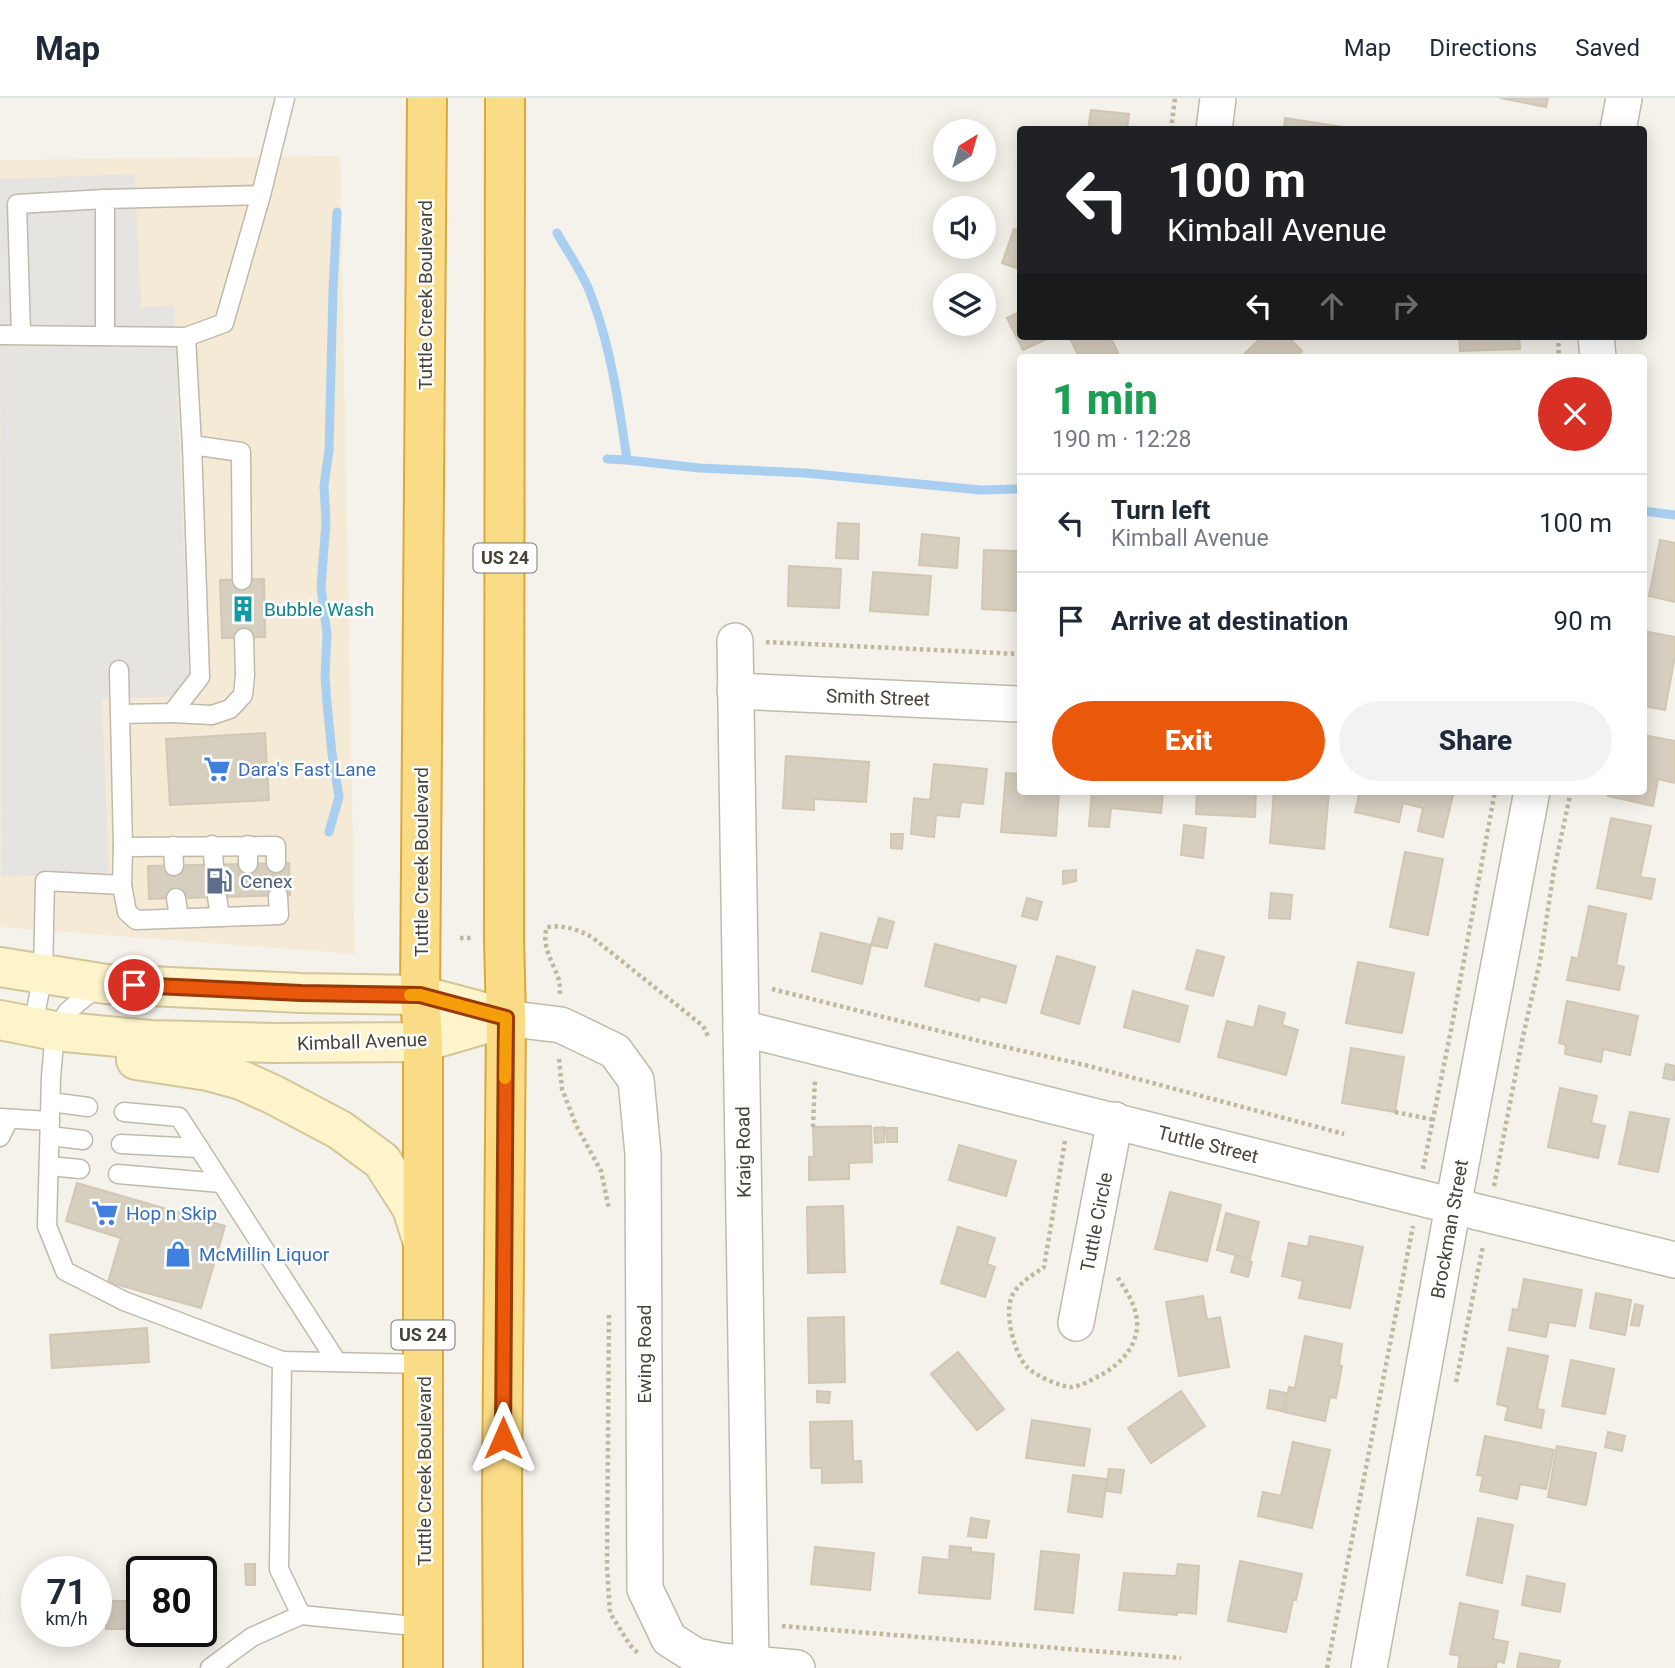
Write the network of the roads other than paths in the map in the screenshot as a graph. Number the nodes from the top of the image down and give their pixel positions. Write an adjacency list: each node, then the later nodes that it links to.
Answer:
1 (285, 98): 8 (lane)
2 (427, 98): 43 (highway, Tuttle Creek Boulevard / US 24)
3 (505, 98): 44 (highway, US 24)
4 (1218, 98): 6 (street)
5 (1625, 98): 7 (street)
6 (1214, 126)
7 (1619, 126)
8 (261, 195): 9 (lane); 13 (lane)
9 (105, 199): 10 (lane); 12 (lane)
10 (21, 334): 11 (lane); 12 (lane)
11 (0, 335)
12 (105, 336): 13 (lane)
13 (186, 337): 14 (lane)
14 (192, 445): 15 (lane); 21 (lane)
15 (242, 580)
16 (243, 638): 21 (lane)
17 (735, 641): 19 (street, Kraig Road)
18 (119, 670): 22 (lane)
19 (735, 691): 20 (street, Smith Street); 46 (street, Kraig Road)
20 (1017, 704)
21 (172, 713): 22 (lane)
22 (120, 714): 27 (lane)
23 (1531, 795): 62 (street, Brockman Street)
24 (212, 845): 25 (lane); 26 (lane); 30 (lane)
25 (248, 845): 28 (lane); 29 (lane)
26 (173, 846): 27 (lane); 31 (lane)
27 (123, 847): 32 (lane)
28 (276, 863)
29 (248, 864)
30 (214, 865)
31 (174, 866)
32 (122, 885): 39 (lane); 41 (lane)
33 (278, 895): 37 (lane)
34 (250, 896): 37 (lane)
35 (217, 897): 38 (lane)
36 (176, 898): 39 (lane)
37 (251, 915): 38 (lane)
38 (220, 917): 39 (lane)
39 (178, 918)
40 (0, 967): 41 (main road)
41 (43, 974): 42 (main road); 45 (lane)
42 (106, 984): 43 (main road); 45 (lane)
43 (420, 995): 44 (main road); 47 (highway, Tuttle Creek Boulevard / US 24)
44 (506, 1018): 47 (main road, Kimball Avenue); 71 (street, Ewing Road); 74 (highway, US 24)
45 (29, 1026): 47 (main road, Kimball Avenue); 48 (lane); 63 (main road)
46 (725, 1034): 52 (street, Tuttle Street); 71 (street, Kraig Road)
47 (423, 1042): 63 (highway, Tuttle Creek Boulevard / US 24)
48 (51, 1102): 49 (lane); 53 (lane)
49 (88, 1107)
50 (124, 1112): 57 (lane)
51 (4, 1119): 53 (lane); 54 (lane)
52 (1115, 1120): 62 (street, Tuttle Street); 65 (street, Tuttle Circle)
53 (50, 1129): 55 (lane); 58 (lane)
54 (0, 1137)
55 (83, 1140)
56 (121, 1144): 57 (lane)
57 (199, 1147): 61 (lane)
58 (49, 1166): 59 (lane); 66 (lane)
59 (80, 1169)
60 (118, 1174): 61 (lane)
61 (221, 1183): 67 (lane)
62 (1453, 1206): 64 (street, Tuttle Street); 76 (street, Brockman Street)
63 (423, 1244): 68 (highway, Tuttle Creek Boulevard / US 24)
64 (1675, 1260)
65 (1076, 1323)
66 (282, 1361): 67 (lane); 69 (lane)
67 (337, 1362): 68 (lane)
68 (423, 1364): 70 (highway, Tuttle Creek Boulevard / US 24)
69 (301, 1615): 70 (lane); 72 (lane)
70 (424, 1627): 73 (highway, Tuttle Creek Boulevard / US 24)
71 (751, 1664): 75 (street, Ewing Road)
72 (210, 1668)
73 (423, 1668)
74 (503, 1668)
75 (797, 1668)
76 (1369, 1668)

